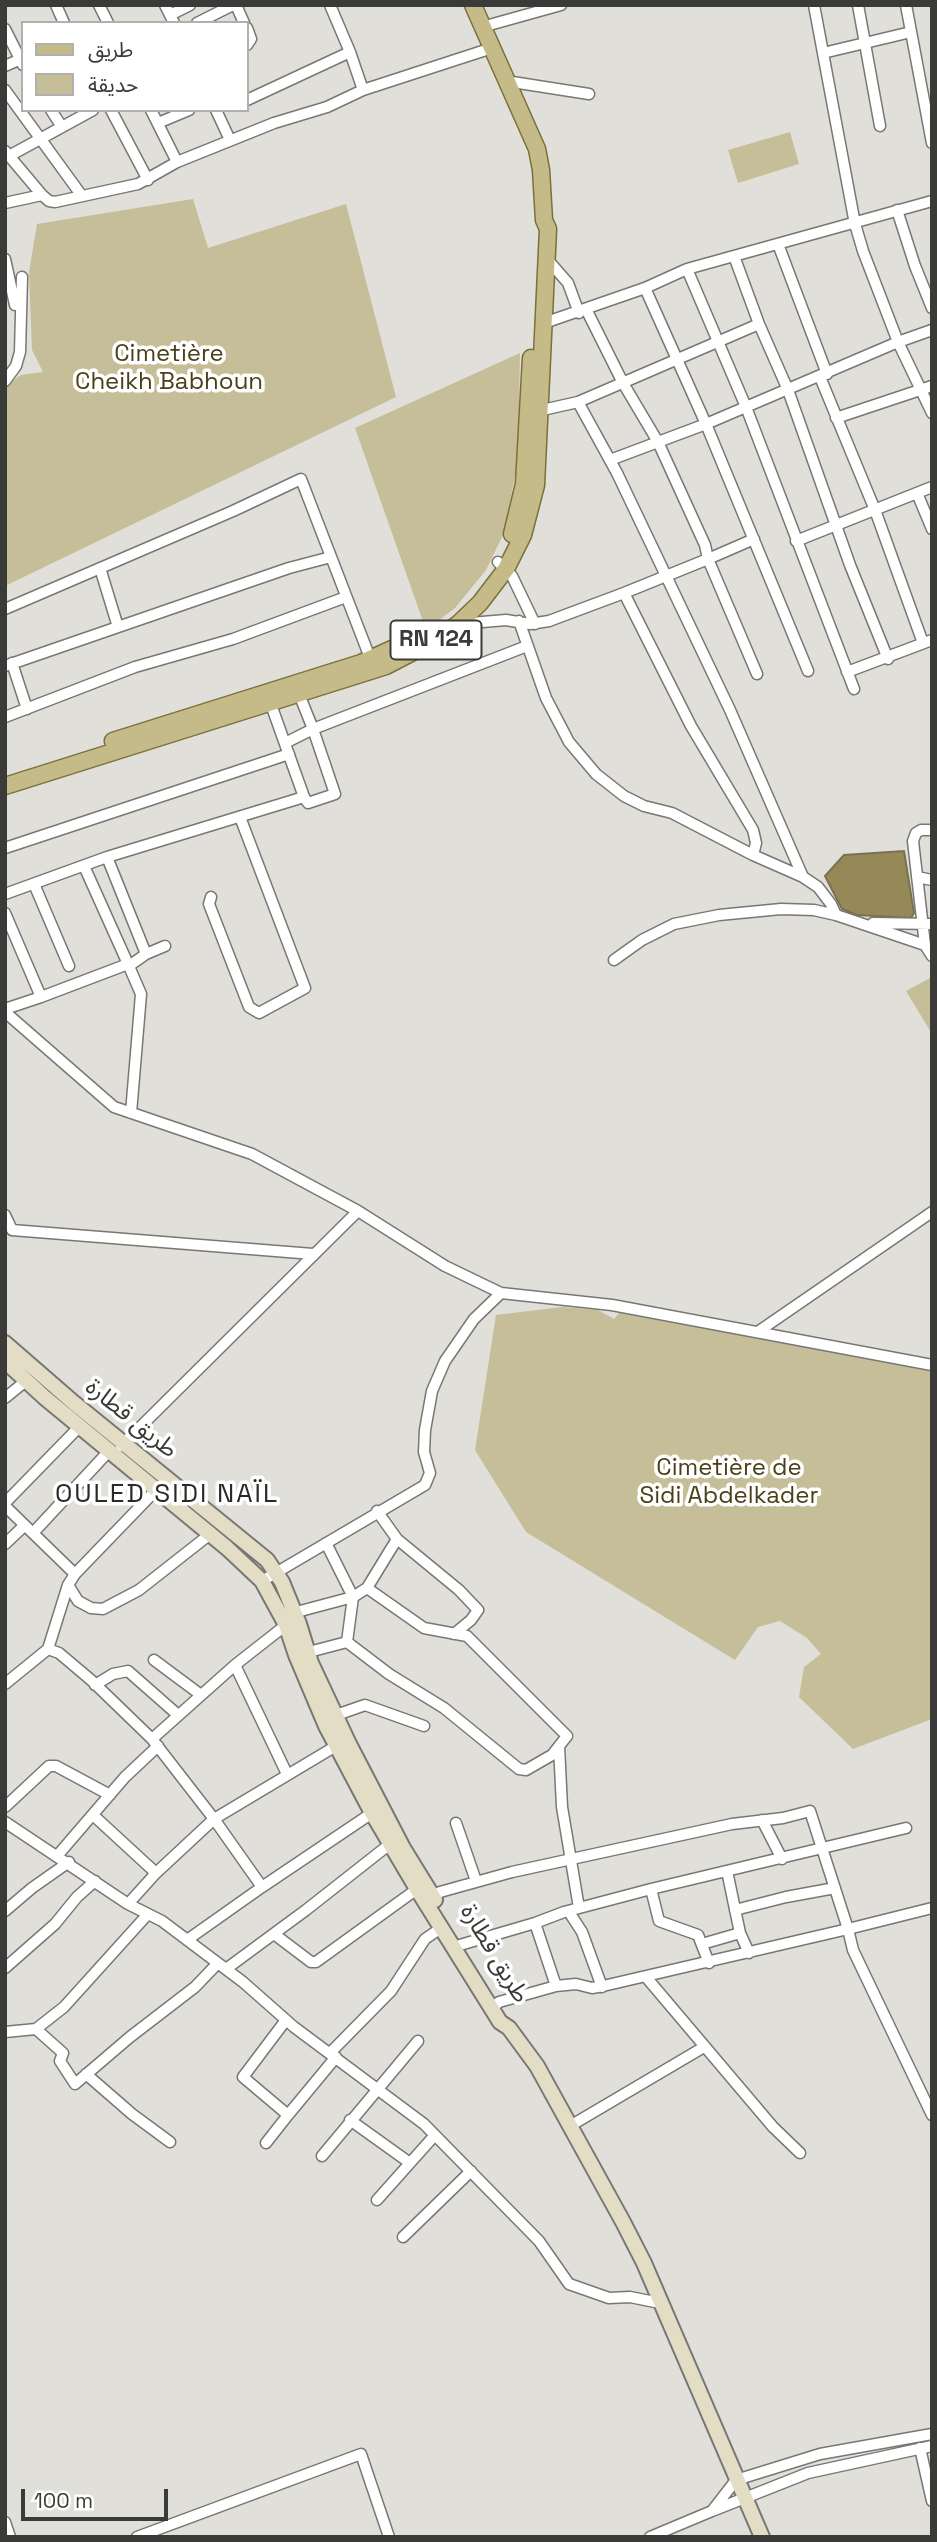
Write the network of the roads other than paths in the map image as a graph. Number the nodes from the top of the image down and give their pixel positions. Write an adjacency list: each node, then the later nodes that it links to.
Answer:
1 (56, 5): 11 (street)
2 (190, 5): 10 (street)
3 (234, 5): 12 (street); 13 (street)
4 (330, 5): 19 (street)
5 (473, 5): 14 (main road, RN 124)
6 (561, 5): 14 (street)
7 (814, 5): 20 (street)
8 (858, 5): 17 (street)
9 (906, 5): 16 (street)
10 (170, 14)
11 (63, 21)
12 (201, 21)
13 (243, 21)
14 (482, 27): 18 (main road, RN 124)
15 (5, 29): 21 (street)
16 (911, 32): 17 (street); 27 (street)
17 (864, 42): 20 (street); 37 (street)
18 (492, 48): 22 (main road, RN 124); 24 (street)
19 (350, 52): 24 (street); 26 (street)
20 (823, 53): 51 (street)
21 (21, 59)
22 (506, 81): 25 (street); 50 (main road, RN 124)
23 (5, 90): 29 (street)
24 (363, 90): 40 (street)
25 (589, 94)
26 (248, 100)
27 (929, 110): 41 (street)
28 (21, 112): 39 (street)
29 (21, 112)
30 (52, 112): 38 (street)
31 (89, 112): 38 (street)
32 (112, 112): 44 (street)
33 (152, 112): 36 (street)
34 (184, 112): 36 (street)
35 (219, 112): 40 (street)
36 (158, 123): 43 (street)
37 (880, 126)
38 (62, 127): 39 (street)
39 (40, 138): 42 (street); 46 (street)
40 (230, 141): 43 (street)
41 (932, 143)
42 (7, 153): 45 (street)
43 (177, 162): 44 (street)
44 (148, 180): 46 (street)
45 (42, 195): 46 (street); 48 (street)
46 (82, 196)
47 (932, 201): 49 (street)
48 (5, 203)
49 (897, 210): 51 (street); 60 (street)
50 (544, 220): 55 (main road, RN 124); 76 (main road, RN 124)
51 (855, 224): 52 (street); 66 (street)
52 (778, 244): 53 (street); 68 (street)
53 (734, 256): 56 (street); 63 (street)
54 (5, 259): 59 (street)
55 (547, 259): 61 (street); 62 (main road, RN 124)
56 (687, 269): 58 (street); 65 (street)
57 (22, 277): 59 (street)
58 (645, 288): 61 (street); 67 (street)
59 (13, 305): 69 (street)
60 (932, 308)
61 (583, 311): 62 (street); 70 (street)
62 (544, 323): 76 (main road, RN 124)
63 (759, 324): 65 (street); 72 (street)
64 (932, 330): 66 (street)
65 (717, 340): 67 (street); 75 (street)
66 (898, 342): 68 (street); 73 (street)
67 (677, 357): 70 (street); 79 (street)
68 (823, 376): 72 (street); 78 (street)
69 (5, 381)
70 (624, 383): 74 (street); 80 (street)
71 (932, 386): 73 (street)
72 (788, 390): 75 (street); 85 (street)
73 (921, 390): 77 (street); 78 (street)
74 (578, 402): 76 (street); 81 (street)
75 (746, 407): 79 (street); 88 (street)
76 (534, 413): 91 (main road, RN 124)
77 (932, 413)
78 (836, 418): 84 (street)
79 (706, 424): 80 (street); 87 (street)
80 (658, 442): 81 (street); 90 (street)
81 (610, 460): 93 (street)
82 (932, 487): 83 (street)
83 (917, 492): 84 (street); 86 (street)
84 (875, 510): 85 (street); 101 (street)
85 (836, 525): 88 (street); 103 (street)
86 (932, 529)
87 (754, 539): 90 (street); 106 (street)
88 (796, 541): 107 (street)
89 (331, 557): 92 (street); 95 (street); 100 (street)
90 (708, 559): 93 (street); 108 (street)
91 (502, 566): 98 (main road, RN 124); 99 (street); 105 (main road, RN 124)
92 (100, 568): 96 (street); 100 (street)
93 (664, 576): 94 (street); 127 (street)
94 (624, 593): 99 (street); 124 (street)
95 (346, 597): 105 (street); 113 (street)
96 (5, 609)
97 (519, 621): 98 (street); 99 (street); 102 (street)
98 (458, 624): 105 (main road, RN 124)
99 (535, 624)
100 (118, 627): 104 (street)
101 (928, 642): 103 (street)
102 (527, 646): 115 (street); 124 (street)
103 (887, 658): 107 (street)
104 (9, 664): 113 (street)
105 (373, 665): 110 (main road, RN 124); 111 (main road, RN 124)
106 (808, 671)
107 (847, 672): 109 (street)
108 (757, 674)
109 (854, 689)
110 (299, 694): 111 (main road, RN 124); 115 (street)
111 (268, 697): 116 (street); 118 (main road, RN 124); 119 (main road, RN 124)
112 (5, 705): 114 (street)
113 (27, 709): 114 (street)
114 (7, 716)
115 (313, 729): 116 (street); 120 (street)
116 (285, 743): 117 (street)
117 (289, 754): 120 (street); 123 (street)
118 (5, 776)
119 (5, 786)
120 (304, 797): 121 (street)
121 (240, 817): 125 (street); 132 (street)
122 (932, 830): 128 (street)
123 (5, 848)
124 (753, 855): 127 (street)
125 (107, 857): 126 (street); 139 (street)
126 (84, 866): 130 (street); 142 (street)
127 (803, 877): 134 (street)
128 (917, 877): 129 (street); 136 (street)
129 (932, 880)
130 (34, 884): 131 (street); 143 (street)
131 (5, 894)
132 (211, 897)
133 (5, 913): 144 (street)
134 (836, 915): 135 (street); 141 (street)
135 (864, 923): 136 (street); 138 (street)
136 (927, 924): 138 (street)
137 (165, 946): 139 (street)
138 (925, 946): 140 (street)
139 (146, 954): 142 (street)
140 (932, 956)
141 (614, 960)
142 (128, 965): 144 (street); 146 (street)
143 (69, 966)
144 (41, 997): 145 (street)
145 (5, 1010): 146 (street)
146 (131, 1113): 147 (street)
147 (358, 1211): 150 (street); 151 (street)
148 (932, 1212): 152 (street)
149 (5, 1215): 150 (street)
150 (313, 1254): 159 (street)
151 (501, 1293): 152 (street); 163 (street)
152 (760, 1331): 155 (street)
153 (5, 1343): 159 (main road, طريق قطارة)
154 (5, 1361): 156 (main road, طريق قطارة)
155 (932, 1365)
156 (27, 1380): 157 (street); 158 (main road, طريق قطارة)
157 (5, 1398)
158 (80, 1426): 160 (main road, طريق قطارة); 162 (street)
159 (124, 1443): 160 (street); 169 (main road, طريق قطارة)
160 (111, 1452): 161 (main road, طريق قطارة); 164 (street)
161 (157, 1489): 165 (main road, طريق قطارة); 170 (street)
162 (5, 1504): 164 (street)
163 (377, 1511): 166 (street); 167 (street)
164 (29, 1529): 168 (street); 170 (street)
165 (209, 1535): 171 (main road, طريق قطارة); 172 (street)
166 (397, 1539): 173 (street); 176 (street)
167 (326, 1543): 169 (street); 174 (street)
168 (5, 1544)
169 (276, 1573): 171 (street); 175 (main road, طريق قطارة)
170 (75, 1574): 172 (street)
171 (262, 1581): 175 (main road, طريق قطارة)
172 (68, 1585): 178 (street)
173 (367, 1588): 174 (street); 176 (street)
174 (353, 1597): 175 (street); 177 (street)
175 (287, 1618): 179 (main road, طريق قطارة); 181 (street)
176 (454, 1634): 190 (street)
177 (347, 1642): 179 (street); 190 (street)
178 (48, 1649): 182 (street); 183 (street)
179 (302, 1654): 186 (main road, طريق قطارة)
180 (154, 1660): 184 (street)
181 (235, 1665): 184 (street); 191 (street)
182 (5, 1684)
183 (96, 1685): 185 (street); 188 (street)
184 (201, 1695): 185 (street)
185 (177, 1715): 188 (street)
186 (331, 1722): 187 (street); 189 (main road, طريق قطارة); 215 (main road, طريق قطارة)
187 (424, 1726)
188 (155, 1742): 192 (street); 196 (street)
189 (336, 1746): 191 (street); 194 (main road, طريق قطارة)
190 (559, 1746): 204 (street)
191 (287, 1774): 196 (street)
192 (110, 1795): 193 (street); 195 (street)
193 (5, 1807)
194 (372, 1813): 201 (main road, طريق قطارة); 211 (street)
195 (93, 1815): 203 (street); 208 (street)
196 (214, 1819): 208 (street); 211 (street)
197 (762, 1820): 202 (street); 204 (street); 205 (street)
198 (6, 1823): 203 (street)
199 (456, 1824): 210 (street)
200 (906, 1828): 202 (street)
201 (390, 1844): 213 (main road, طريق قطارة); 226 (street)
202 (823, 1849): 205 (street); 212 (street)
203 (57, 1856): 206 (street)
204 (571, 1859): 210 (street); 218 (street)
205 (782, 1859): 207 (street)
206 (69, 1862): 209 (street); 220 (street)
207 (727, 1871): 214 (street); 219 (street)
208 (156, 1874): 216 (street)
209 (95, 1881): 216 (street); 233 (street)
210 (476, 1881): 215 (street)
211 (262, 1887): 227 (street)
212 (835, 1888): 219 (street); 224 (street)
213 (416, 1889): 215 (main road, طريق قطارة); 226 (street)
214 (651, 1889): 218 (street); 228 (street)
215 (429, 1900): 223 (main road, طريق قطارة); 229 (main road, طريق قطارة)
216 (128, 1904): 221 (street)
217 (932, 1908): 224 (street)
218 (574, 1910): 222 (street); 236 (street)
219 (735, 1910): 225 (street)
220 (5, 1911)
221 (148, 1914): 227 (street); 239 (street)
222 (535, 1923): 229 (street); 235 (street)
223 (441, 1928): 229 (main road, طريق قطارة); 243 (street)
224 (848, 1929): 230 (street); 247 (street)
225 (740, 1933): 228 (street); 230 (street)
226 (274, 1934): 232 (street)
227 (187, 1940): 232 (street)
228 (702, 1944): 231 (street)
229 (457, 1945): 237 (main road, طريق قطارة)
230 (750, 1953): 231 (street)
231 (709, 1963): 234 (street)
232 (222, 1966): 238 (street); 244 (street)
233 (5, 1968)
234 (646, 1977): 236 (street); 242 (street)
235 (556, 1986): 236 (street); 237 (street)
236 (601, 1987)
237 (496, 2005): 249 (main road, طريق قطارة)
238 (286, 2020): 243 (street); 246 (street)
239 (36, 2029): 240 (street); 244 (street)
240 (5, 2032)
241 (418, 2041): 245 (street)
242 (704, 2047): 249 (street); 253 (street)
243 (333, 2055): 245 (street); 246 (street)
244 (86, 2074): 251 (street)
245 (376, 2088): 248 (street); 250 (street)
246 (288, 2115): 252 (street)
247 (932, 2115)
248 (350, 2120): 254 (street); 255 (street)
249 (570, 2126): 259 (main road, طريق قطارة)
250 (435, 2135): 255 (street); 256 (street)
251 (170, 2142)
252 (266, 2143)
253 (800, 2154)
254 (321, 2156)
255 (410, 2163): 257 (street)
256 (471, 2171): 258 (street); 259 (street)
257 (377, 2200)
258 (402, 2237)
259 (660, 2303): 263 (main road, طريق قطارة)
260 (932, 2434): 263 (street)
261 (932, 2446): 262 (street)
262 (920, 2448): 264 (street); 265 (street)
263 (736, 2480): 264 (main road, طريق قطارة); 266 (street)
264 (745, 2499): 266 (street); 272 (main road, طريق قطارة)
265 (932, 2501)
266 (712, 2511): 271 (street)
267 (5, 2522): 268 (street)
268 (10, 2537)
269 (137, 2537): 270 (street)
270 (389, 2537)
271 (650, 2537)
272 (762, 2537)

